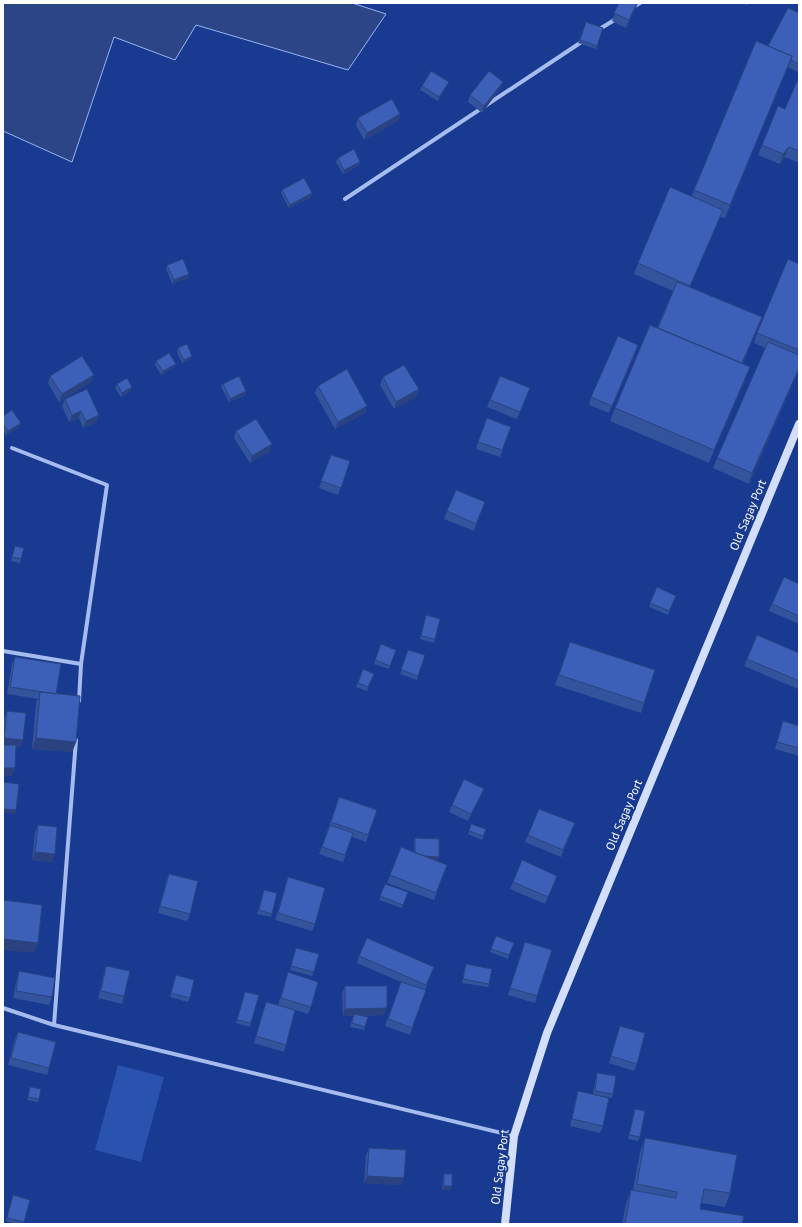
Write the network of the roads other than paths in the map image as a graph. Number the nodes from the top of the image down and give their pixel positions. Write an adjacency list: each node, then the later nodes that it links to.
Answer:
1 (640, 3): 2 (street)
2 (627, 12)
3 (620, 16): 4 (street)
4 (594, 33)
5 (587, 38): 6 (street)
6 (345, 199)
7 (799, 424): 15 (street, Old Sagay Port)
8 (12, 448): 10 (street)
9 (3, 651): 10 (street)
10 (81, 664): 11 (street)
11 (78, 703)
12 (76, 735): 14 (street)
13 (3, 1008): 14 (street)
14 (54, 1025): 15 (street)
15 (514, 1136): 16 (street, Old Sagay Port)
16 (505, 1224)

